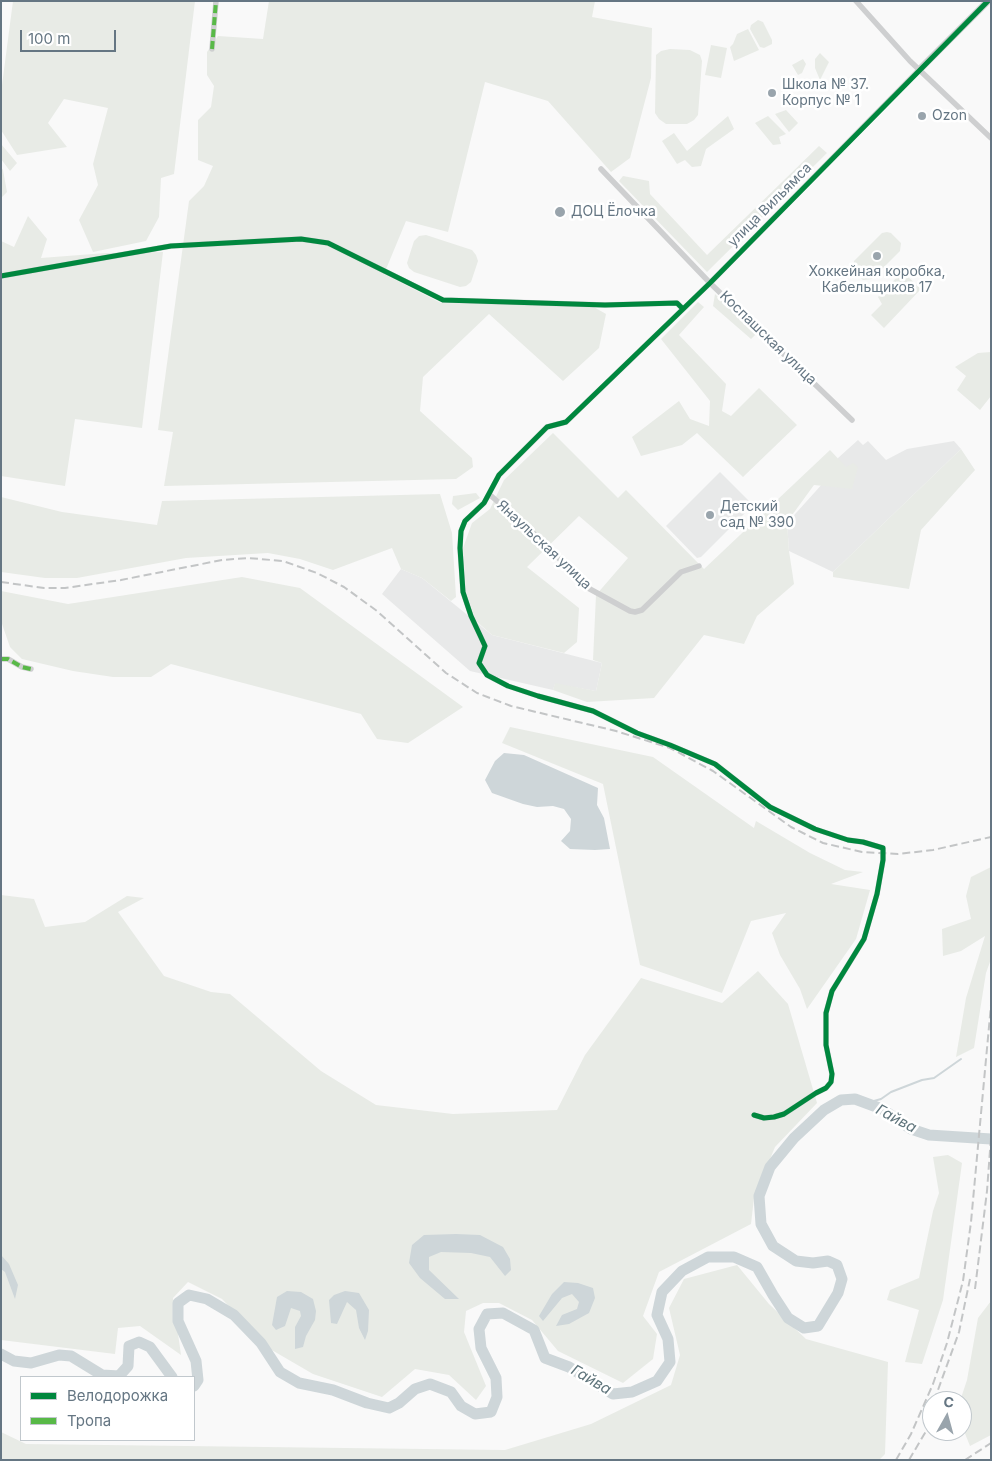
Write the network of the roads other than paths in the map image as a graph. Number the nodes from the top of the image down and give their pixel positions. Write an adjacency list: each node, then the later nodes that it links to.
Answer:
1 (216, 1): 4 (street)
2 (856, 1): 5 (street)
3 (988, 1): 5 (street, улица Вильямса)
4 (212, 49)
5 (919, 70): 6 (street); 9 (street, улица Вильямса)
6 (991, 138)
7 (601, 169): 9 (street, Коспашская улица)
8 (1, 276): 10 (street)
9 (710, 283): 10 (street, улица Вильямса); 11 (street, Коспашская улица)
10 (683, 309): 12 (street, улица Вильямса)
11 (852, 420)
12 (489, 494): 13 (street, Янаульская улица); 16 (street)
13 (699, 566)
14 (1, 659): 15 (street)
15 (31, 669)
16 (754, 1115)

